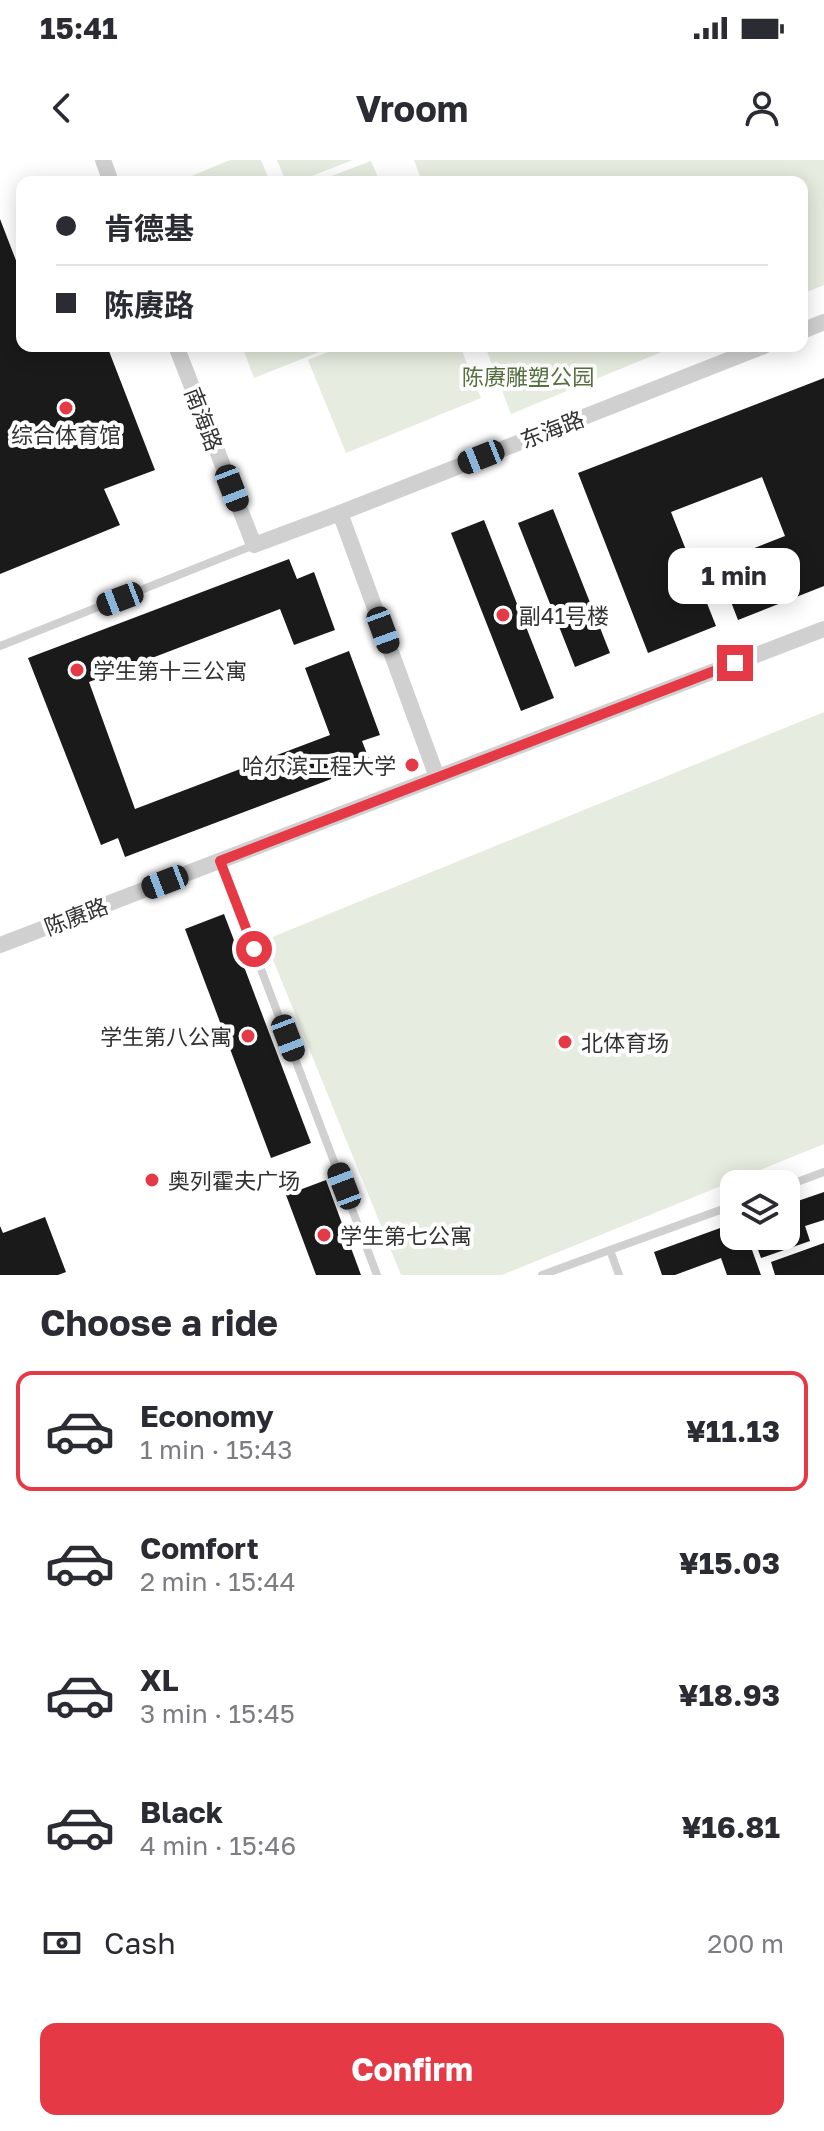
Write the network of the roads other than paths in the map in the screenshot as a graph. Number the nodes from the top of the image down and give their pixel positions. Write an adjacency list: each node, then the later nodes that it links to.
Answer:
1 (178, 352): 4 (street, 南海路)
2 (749, 352): 3 (street, 东海路)
3 (340, 513): 4 (street); 7 (street)
4 (254, 545): 6 (lane)
5 (824, 629): 7 (street, 陈赓路)
6 (0, 646)
7 (437, 777): 8 (street, 陈赓路)
8 (220, 861): 9 (street, 陈赓路); 14 (lane)
9 (0, 945)
10 (824, 1172): 11 (lane)
11 (800, 1181)
12 (720, 1210): 13 (lane)
13 (610, 1250): 15 (lane); 16 (lane)
14 (377, 1275)
15 (542, 1275)
16 (619, 1275)

